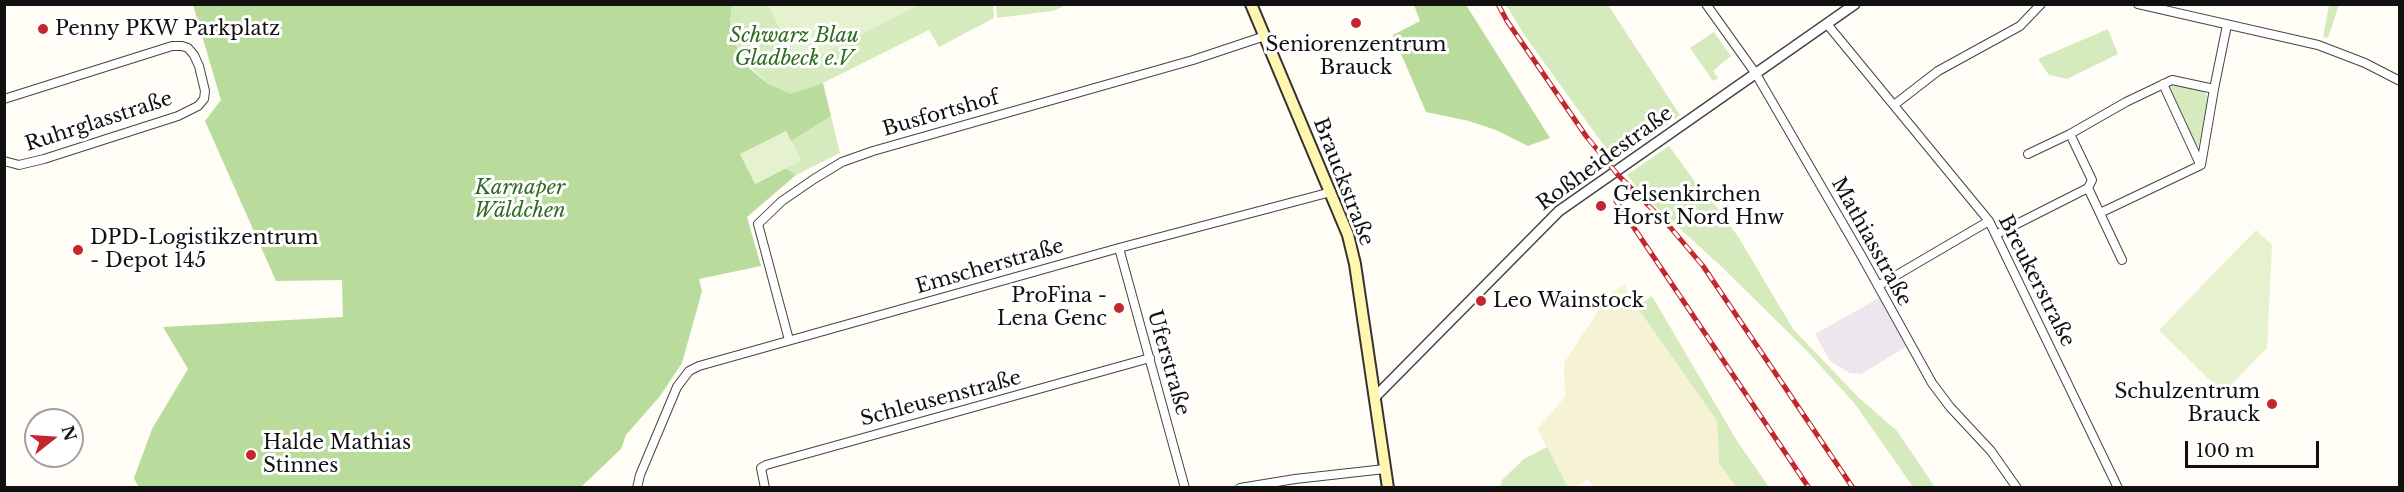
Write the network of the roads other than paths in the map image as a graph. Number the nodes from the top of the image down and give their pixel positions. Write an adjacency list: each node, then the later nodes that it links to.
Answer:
1 (1251, 4): 8 (main road, Brauckstraße)
2 (1706, 4): 9 (street, Mathiasstraße)
3 (1855, 4): 6 (street, Roßheidestraße)
4 (2041, 4): 14 (street)
5 (2138, 4): 7 (street)
6 (1827, 24): 9 (street, Roßheidestraße); 14 (street, Breukerstraße)
7 (2227, 25): 10 (street); 12 (street)
8 (1265, 36): 20 (main road, Brauckstraße); 27 (street, Busfortshof)
9 (1756, 74): 26 (street, Mathiasstraße); 29 (street, Roßheidestraße)
10 (2400, 81)
11 (2163, 84): 12 (street); 15 (street); 18 (street)
12 (2214, 89): 18 (street)
13 (4, 99): 17 (street, Ruhrglasstraße)
14 (1894, 105): 22 (street, Breukerstraße)
15 (2070, 134): 16 (street); 19 (street)
16 (2028, 154)
17 (4, 161)
18 (2201, 165): 21 (street)
19 (2088, 188): 21 (street); 23 (street)
20 (1331, 192): 24 (street, Emscherstraße); 29 (main road, Brauckstraße)
21 (2100, 213): 25 (street)
22 (1989, 221): 23 (street, Breukerstraße); 26 (street)
23 (1997, 234): 37 (street, Breukerstraße)
24 (1119, 248): 27 (street, Emscherstraße); 28 (street, Uferstraße)
25 (2122, 260)
26 (1878, 286): 36 (street, Mathiasstraße)
27 (789, 340): 31 (street, Emscherstraße)
28 (1150, 358): 32 (street, Schleusenstraße); 33 (street, Uferstraße)
29 (1375, 397): 30 (main road, Brauckstraße)
30 (1385, 469): 34 (street); 35 (main road, Brauckstraße)
31 (637, 488)
32 (765, 488)
33 (1185, 488)
34 (1240, 488)
35 (1388, 488)
36 (2016, 488)
37 (2118, 488)

